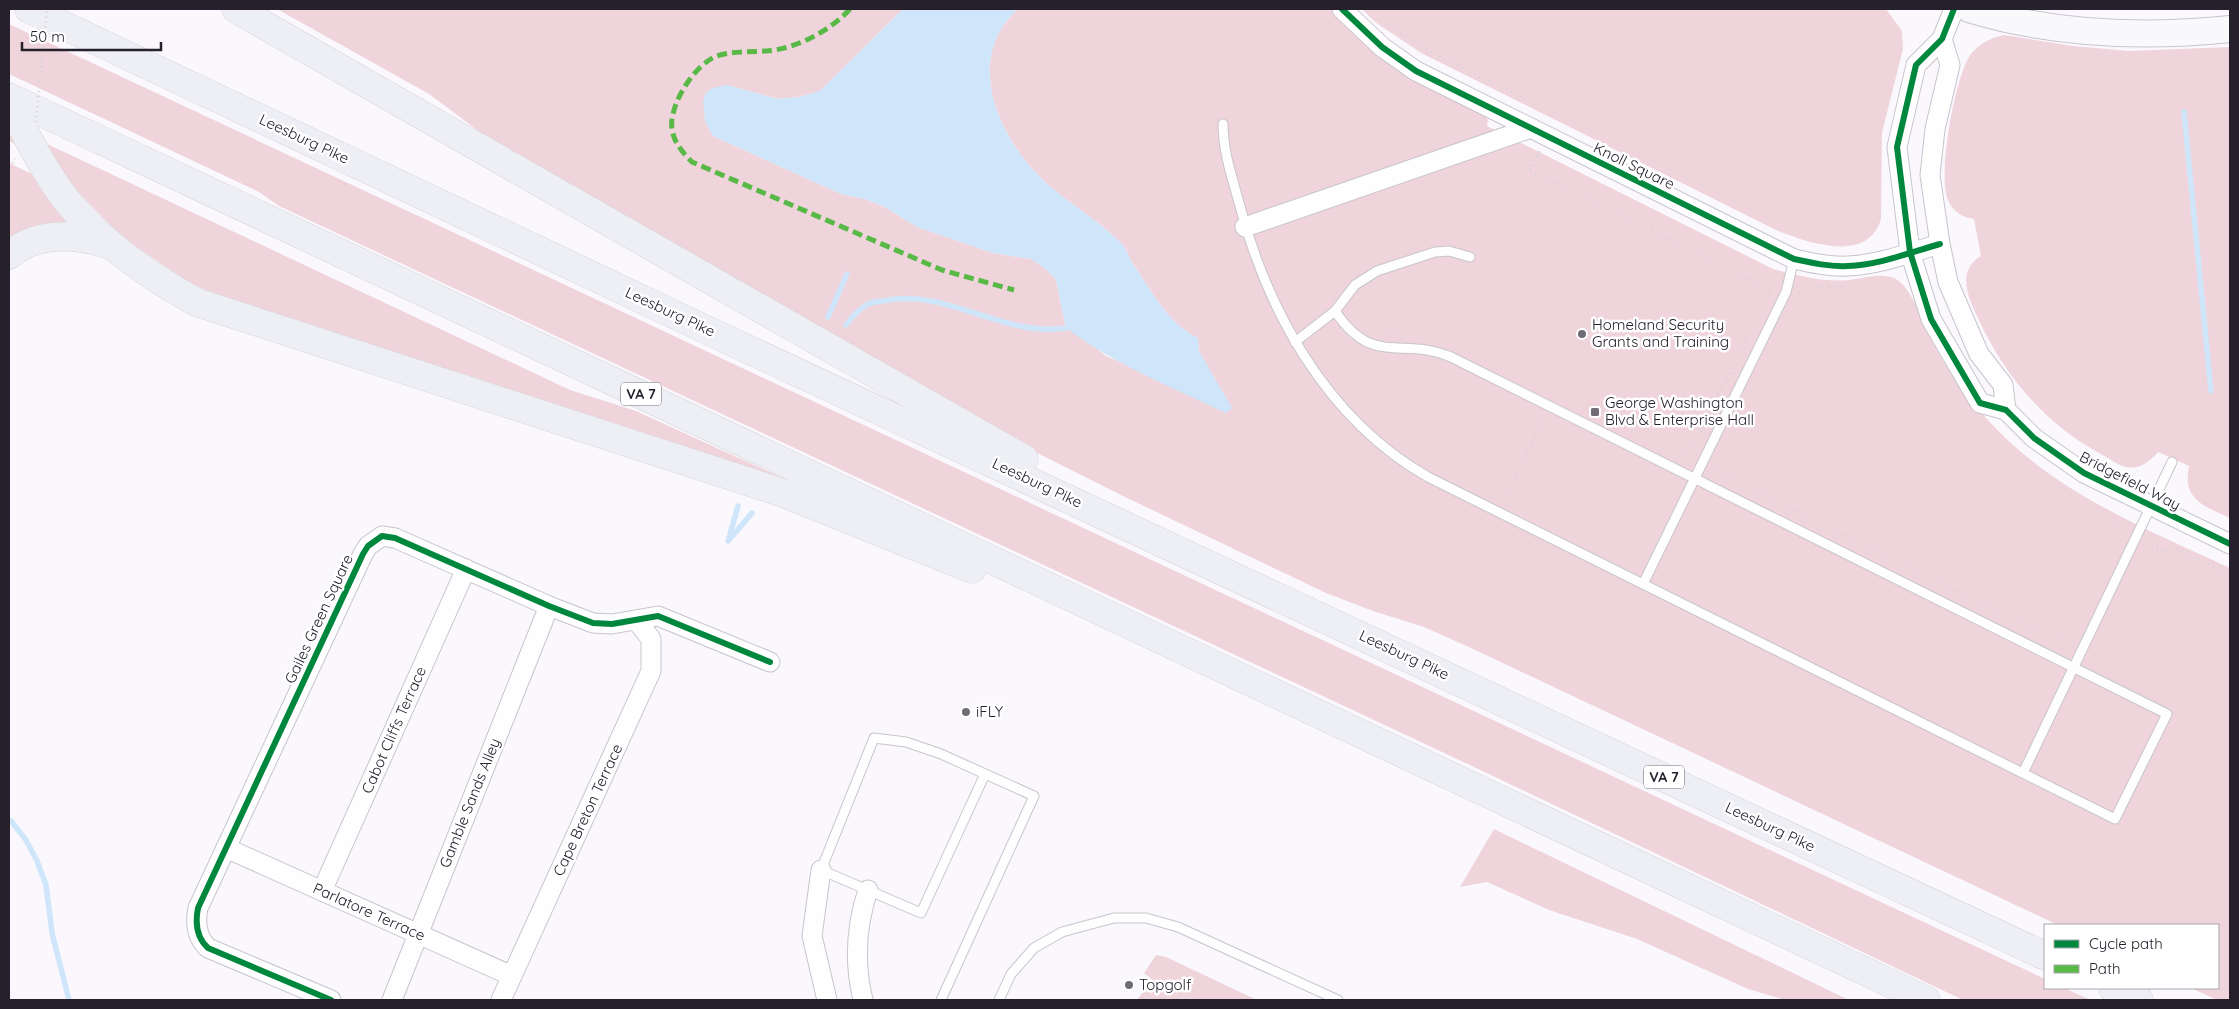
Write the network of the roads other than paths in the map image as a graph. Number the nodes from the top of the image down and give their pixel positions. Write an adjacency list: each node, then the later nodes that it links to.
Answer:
1 (29, 9): 30 (highway, Leesburg Pike / VA 7)
2 (236, 9): 7 (highway)
3 (244, 9): 7 (highway)
4 (1342, 9): 13 (street, Knoll Square)
5 (1954, 9): 9 (street, Bridgefield Way)
6 (1970, 9): 8 (street)
7 (268, 26): 30 (highway)
8 (2230, 29)
9 (1942, 39): 15 (street); 17 (street, Bridgefield Way)
10 (9, 98): 35 (highway, VA 7)
11 (9, 102): 16 (highway)
12 (1223, 124): 14 (lane)
13 (1530, 128): 14 (street); 20 (street, Knoll Square)
14 (1245, 227): 22 (lane)
15 (1940, 244): 17 (street, Knoll Square); 23 (street)
16 (114, 246): 18 (highway); 35 (highway)
17 (1910, 252): 20 (street, Knoll Square); 23 (street, Bridgefield Way)
18 (9, 254)
19 (1470, 257): 21 (lane)
20 (1794, 259): 25 (lane)
21 (1335, 312): 22 (lane); 25 (lane)
22 (1295, 342): 29 (lane)
23 (2006, 410): 26 (street, Bridgefield Way)
24 (2172, 462): 26 (lane)
25 (1695, 479): 29 (lane); 34 (lane)
26 (2150, 506): 27 (street, Bridgefield Way); 34 (lane)
27 (2230, 544)
28 (466, 569): 31 (street, Gailes Green Square); 38 (street, Gailes Green Square); 41 (street, Cabot Cliffs Terrace)
29 (1643, 584): 36 (lane)
30 (1284, 598): 43 (highway, Leesburg Pike / VA 7)
31 (549, 606): 32 (street, Gailes Green Square); 42 (street, Gamble Sands Alley)
32 (636, 620): 33 (street, Gailes Green Square); 44 (street, Cape Breton Terrace)
33 (770, 662)
34 (2073, 667): 36 (lane); 36 (lane)
35 (1272, 692): 54 (highway, VA 7)
36 (2023, 773)
37 (985, 774): 39 (lane); 40 (lane); 51 (lane)
38 (226, 848): 41 (street, Parlatore Terrace); 46 (street, Gailes Green Square)
39 (821, 870): 40 (lane); 49 (street)
40 (868, 890): 50 (street)
41 (322, 891): 42 (street, Parlatore Terrace)
42 (418, 934): 44 (street, Parlatore Terrace); 47 (street, Gamble Sands Alley)
43 (2044, 956)
44 (512, 976): 48 (street, Cape Breton Terrace)
45 (2115, 989): 55 (highway)
46 (331, 1000)
47 (392, 1000)
48 (501, 1000)
49 (827, 1000)
50 (863, 1000)
51 (941, 1000)
52 (999, 1000): 53 (lane)
53 (1338, 1000)
54 (1926, 1000)
55 (2139, 1000)

